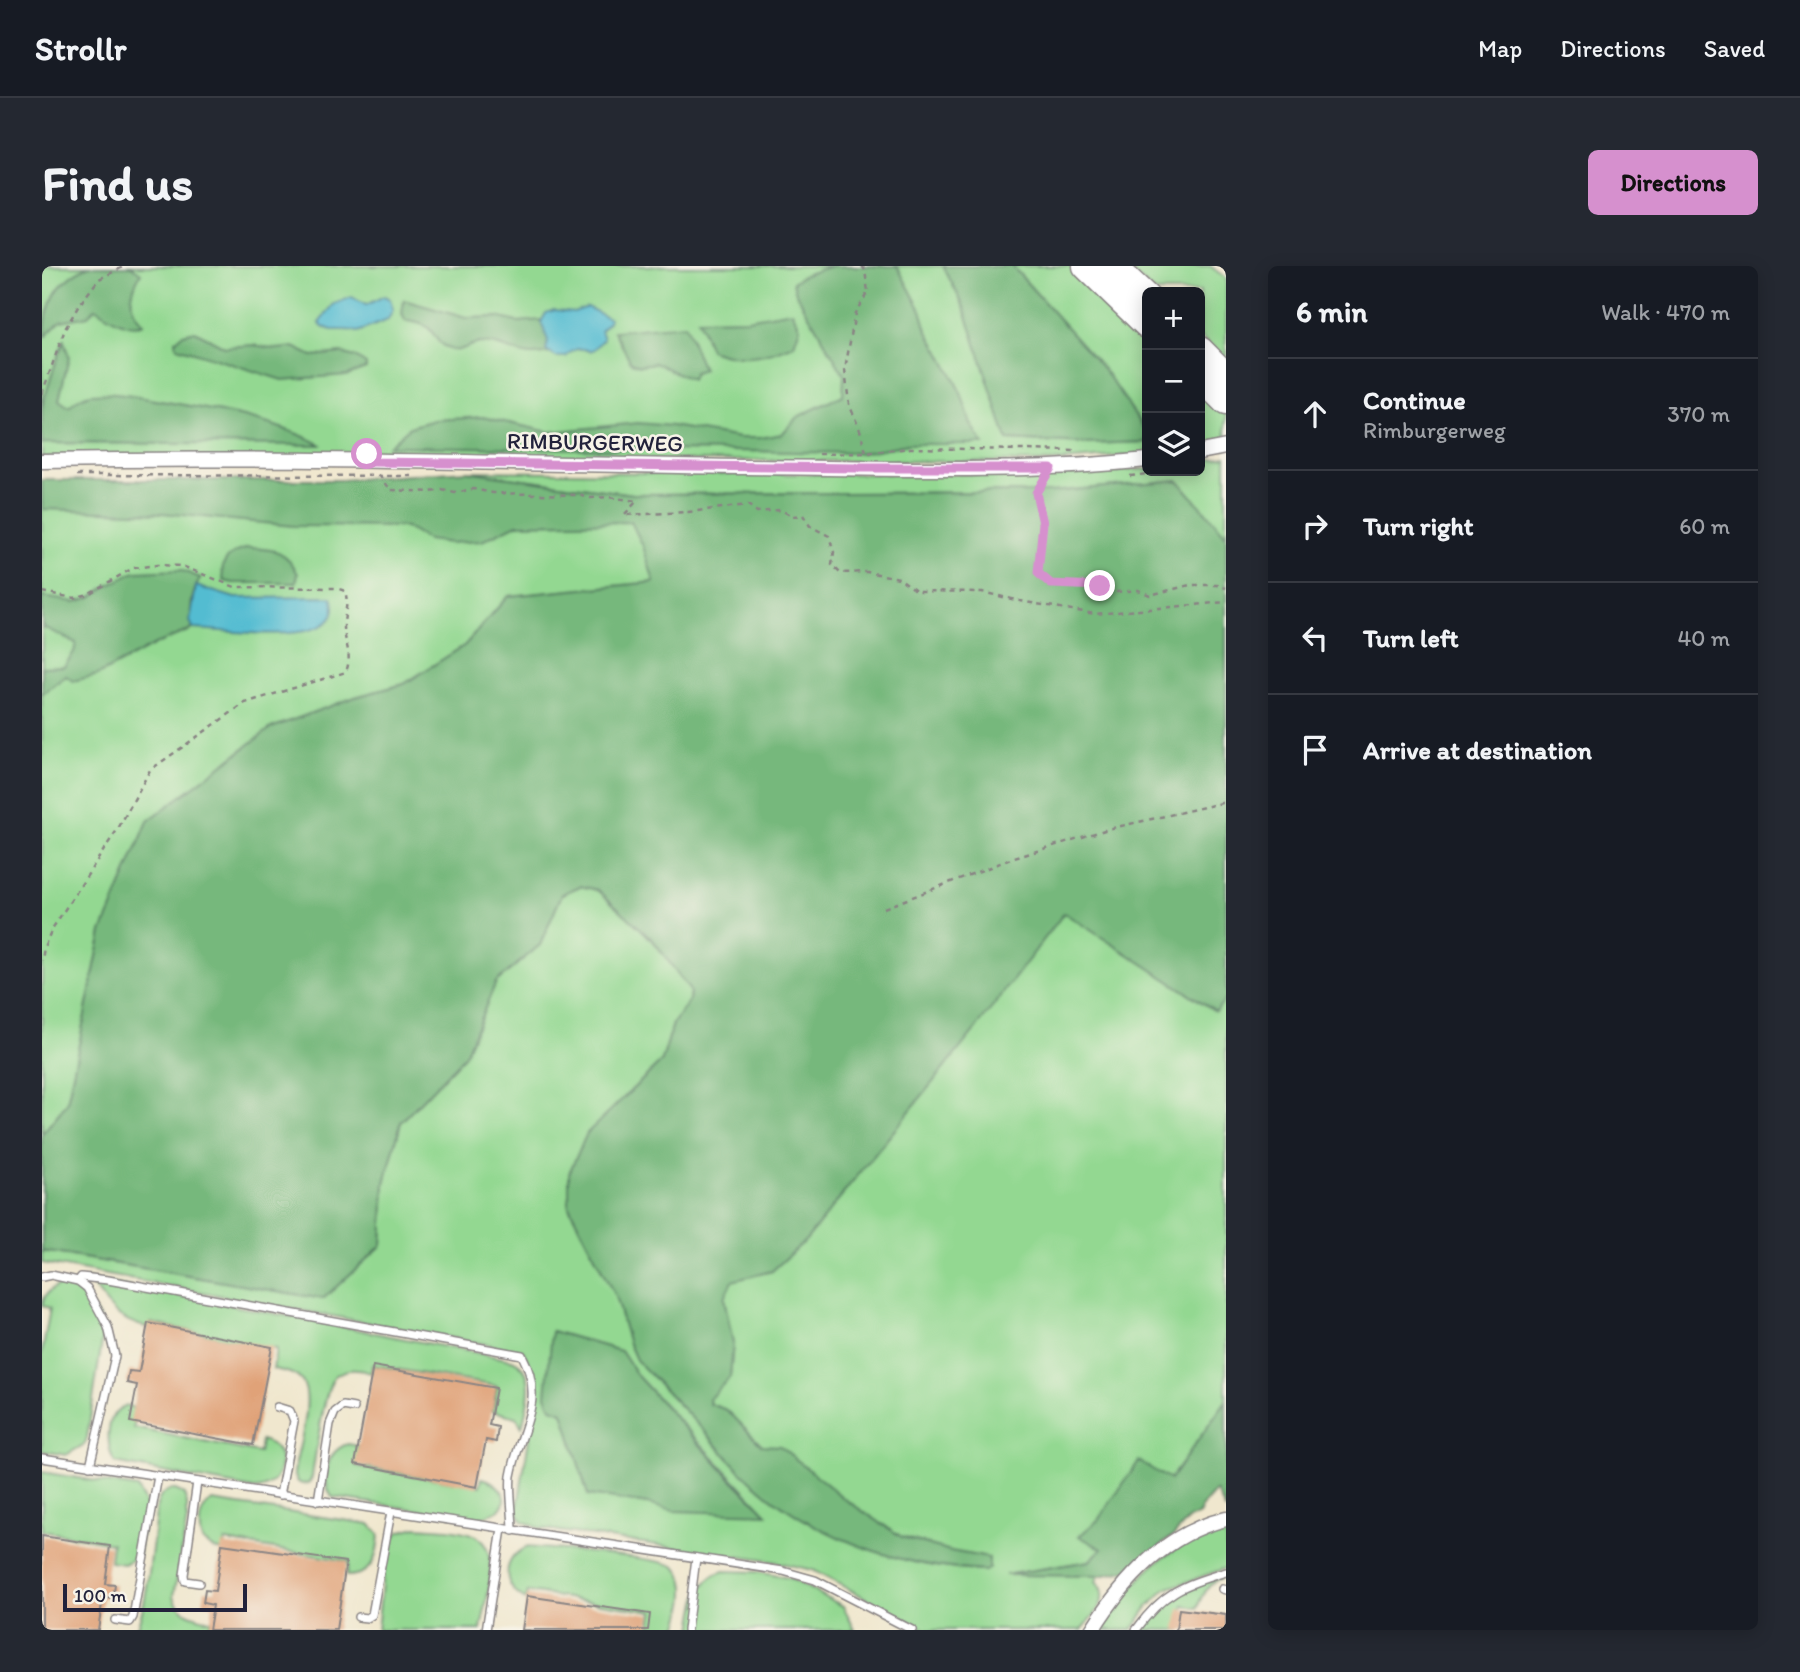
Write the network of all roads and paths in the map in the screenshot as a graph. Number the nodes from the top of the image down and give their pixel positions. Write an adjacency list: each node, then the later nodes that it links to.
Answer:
1 (125, 266): 10 (path)
2 (862, 266): 15 (path)
3 (1086, 266): 6 (highway)
4 (1113, 266): 5 (highway)
5 (1142, 293)
6 (1142, 320)
7 (1205, 355): 8 (highway)
8 (1226, 376)
9 (1205, 381): 11 (highway)
10 (42, 394)
11 (1226, 402)
12 (1226, 447): 13 (street)
13 (1205, 451)
14 (1058, 452): 19 (path)
15 (866, 453)
16 (1142, 460): 19 (street, RIMBURGERWEG)
17 (42, 461): 18 (street, RIMBURGERWEG)
18 (371, 462): 19 (street, RIMBURGERWEG); 22 (path)
19 (1051, 468): 20 (path)
20 (1226, 588)
21 (42, 592): 25 (path)
22 (1226, 602)
23 (1226, 802): 24 (path)
24 (884, 908)
25 (42, 961)
26 (42, 1277): 27 (lane)
27 (78, 1281): 31 (lane); 39 (lane)
28 (277, 1407): 34 (lane)
29 (354, 1408): 35 (lane)
30 (42, 1458): 31 (lane)
31 (90, 1466): 32 (lane)
32 (158, 1476): 33 (lane); 44 (lane)
33 (198, 1482): 34 (lane); 42 (lane)
34 (280, 1495): 35 (lane)
35 (318, 1501): 36 (lane)
36 (391, 1512): 38 (lane); 43 (lane)
37 (1226, 1519): 48 (street)
38 (502, 1529): 39 (lane); 45 (lane)
39 (513, 1531): 40 (lane)
40 (696, 1558): 46 (lane); 47 (lane)
41 (1226, 1572): 49 (lane)
42 (199, 1583)
43 (358, 1618)
44 (115, 1620)
45 (486, 1630)
46 (687, 1630)
47 (912, 1630)
48 (1092, 1630)
49 (1136, 1630)

